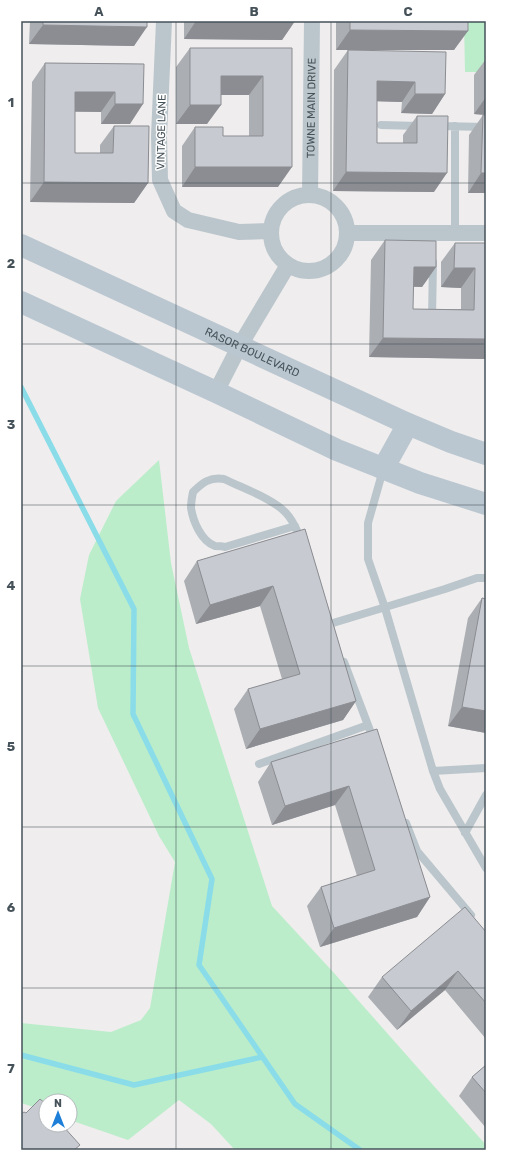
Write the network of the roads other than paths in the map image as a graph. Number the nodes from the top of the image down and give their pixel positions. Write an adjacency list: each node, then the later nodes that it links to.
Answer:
1 (164, 21): 7 (street, VINTAGE LANE)
2 (312, 21): 6 (street, TOWNE MAIN DRIVE)
3 (381, 125): 4 (lane)
4 (455, 126): 5 (lane); 9 (lane)
5 (486, 127)
6 (310, 195): 7 (street); 8 (street)
7 (271, 231): 13 (street)
8 (347, 233): 9 (street); 13 (street)
9 (455, 233): 10 (street)
10 (486, 233)
11 (21, 245): 16 (main road, RASOR BOULEVARD)
12 (433, 253): 15 (lane)
13 (288, 265): 16 (street)
14 (21, 302): 17 (main road)
15 (432, 321)
16 (239, 346): 17 (street); 18 (main road, RASOR BOULEVARD)
17 (216, 392): 20 (main road)
18 (408, 424): 19 (main road, RASOR BOULEVARD); 20 (main road)
19 (486, 454)
20 (383, 469): 21 (main road); 25 (lane)
21 (486, 504)
22 (295, 526): 22 (lane); 23 (lane)
23 (303, 545)
24 (486, 578): 25 (lane)
25 (385, 608): 26 (lane); 32 (lane)
26 (332, 622)
27 (341, 655): 28 (lane)
28 (368, 725): 29 (lane); 30 (lane)
29 (377, 747)
30 (258, 764)
31 (486, 768): 32 (lane)
32 (432, 771): 35 (lane)
33 (486, 795): 35 (lane)
34 (403, 814): 37 (lane)
35 (466, 833): 36 (lane)
36 (486, 868)
37 (476, 921)

